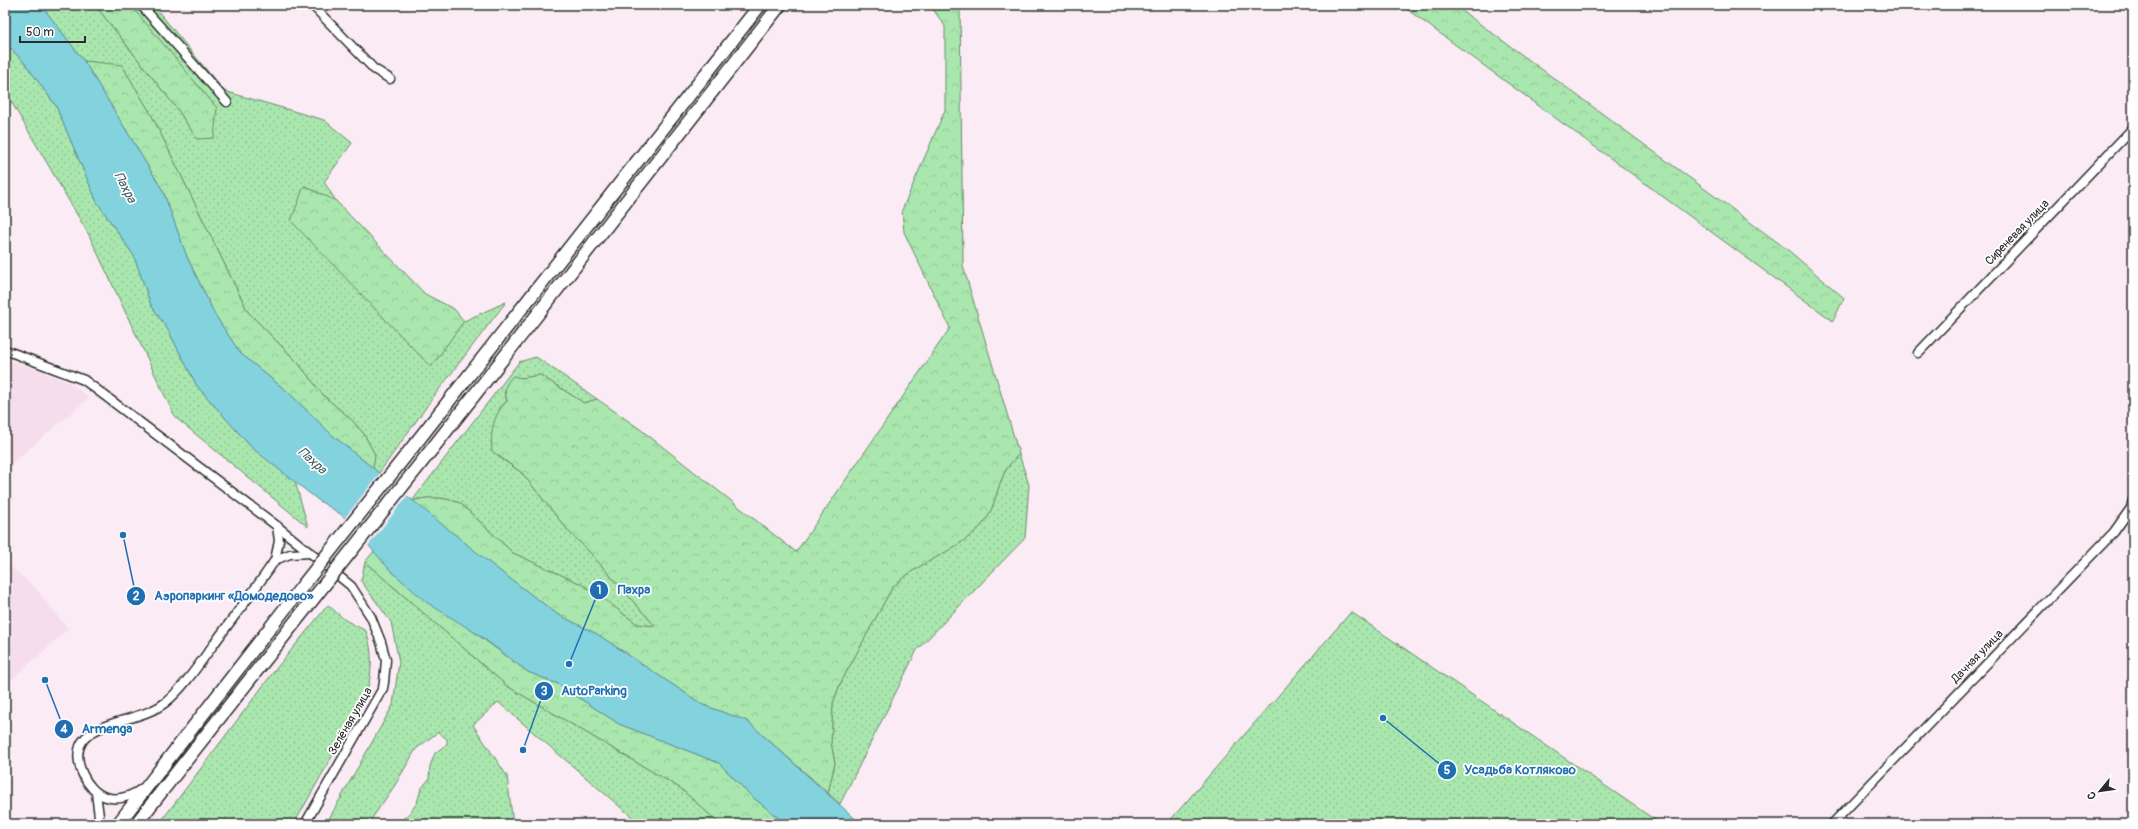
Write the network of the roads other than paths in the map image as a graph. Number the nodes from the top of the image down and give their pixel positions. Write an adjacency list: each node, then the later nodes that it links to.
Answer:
1 (141, 5): 6 (street)
2 (312, 5): 5 (street)
3 (760, 5): 14 (highway, bridge)
4 (780, 5): 18 (highway, bridge)
5 (390, 79)
6 (227, 102)
7 (2133, 128): 9 (street, Сиреневая улица)
8 (5, 350): 11 (street, Зелёная улица)
9 (1918, 353)
10 (2133, 500): 20 (street, Дачная улица)
11 (277, 526): 12 (street, Зелёная улица); 13 (street)
12 (311, 553): 13 (street); 19 (street, Зелёная улица)
13 (275, 560): 15 (street)
14 (150, 783): 15 (street); 17 (highway)
15 (96, 793): 16 (street)
16 (100, 824)
17 (118, 824)
18 (136, 824)
19 (305, 824)
20 (1832, 824)

